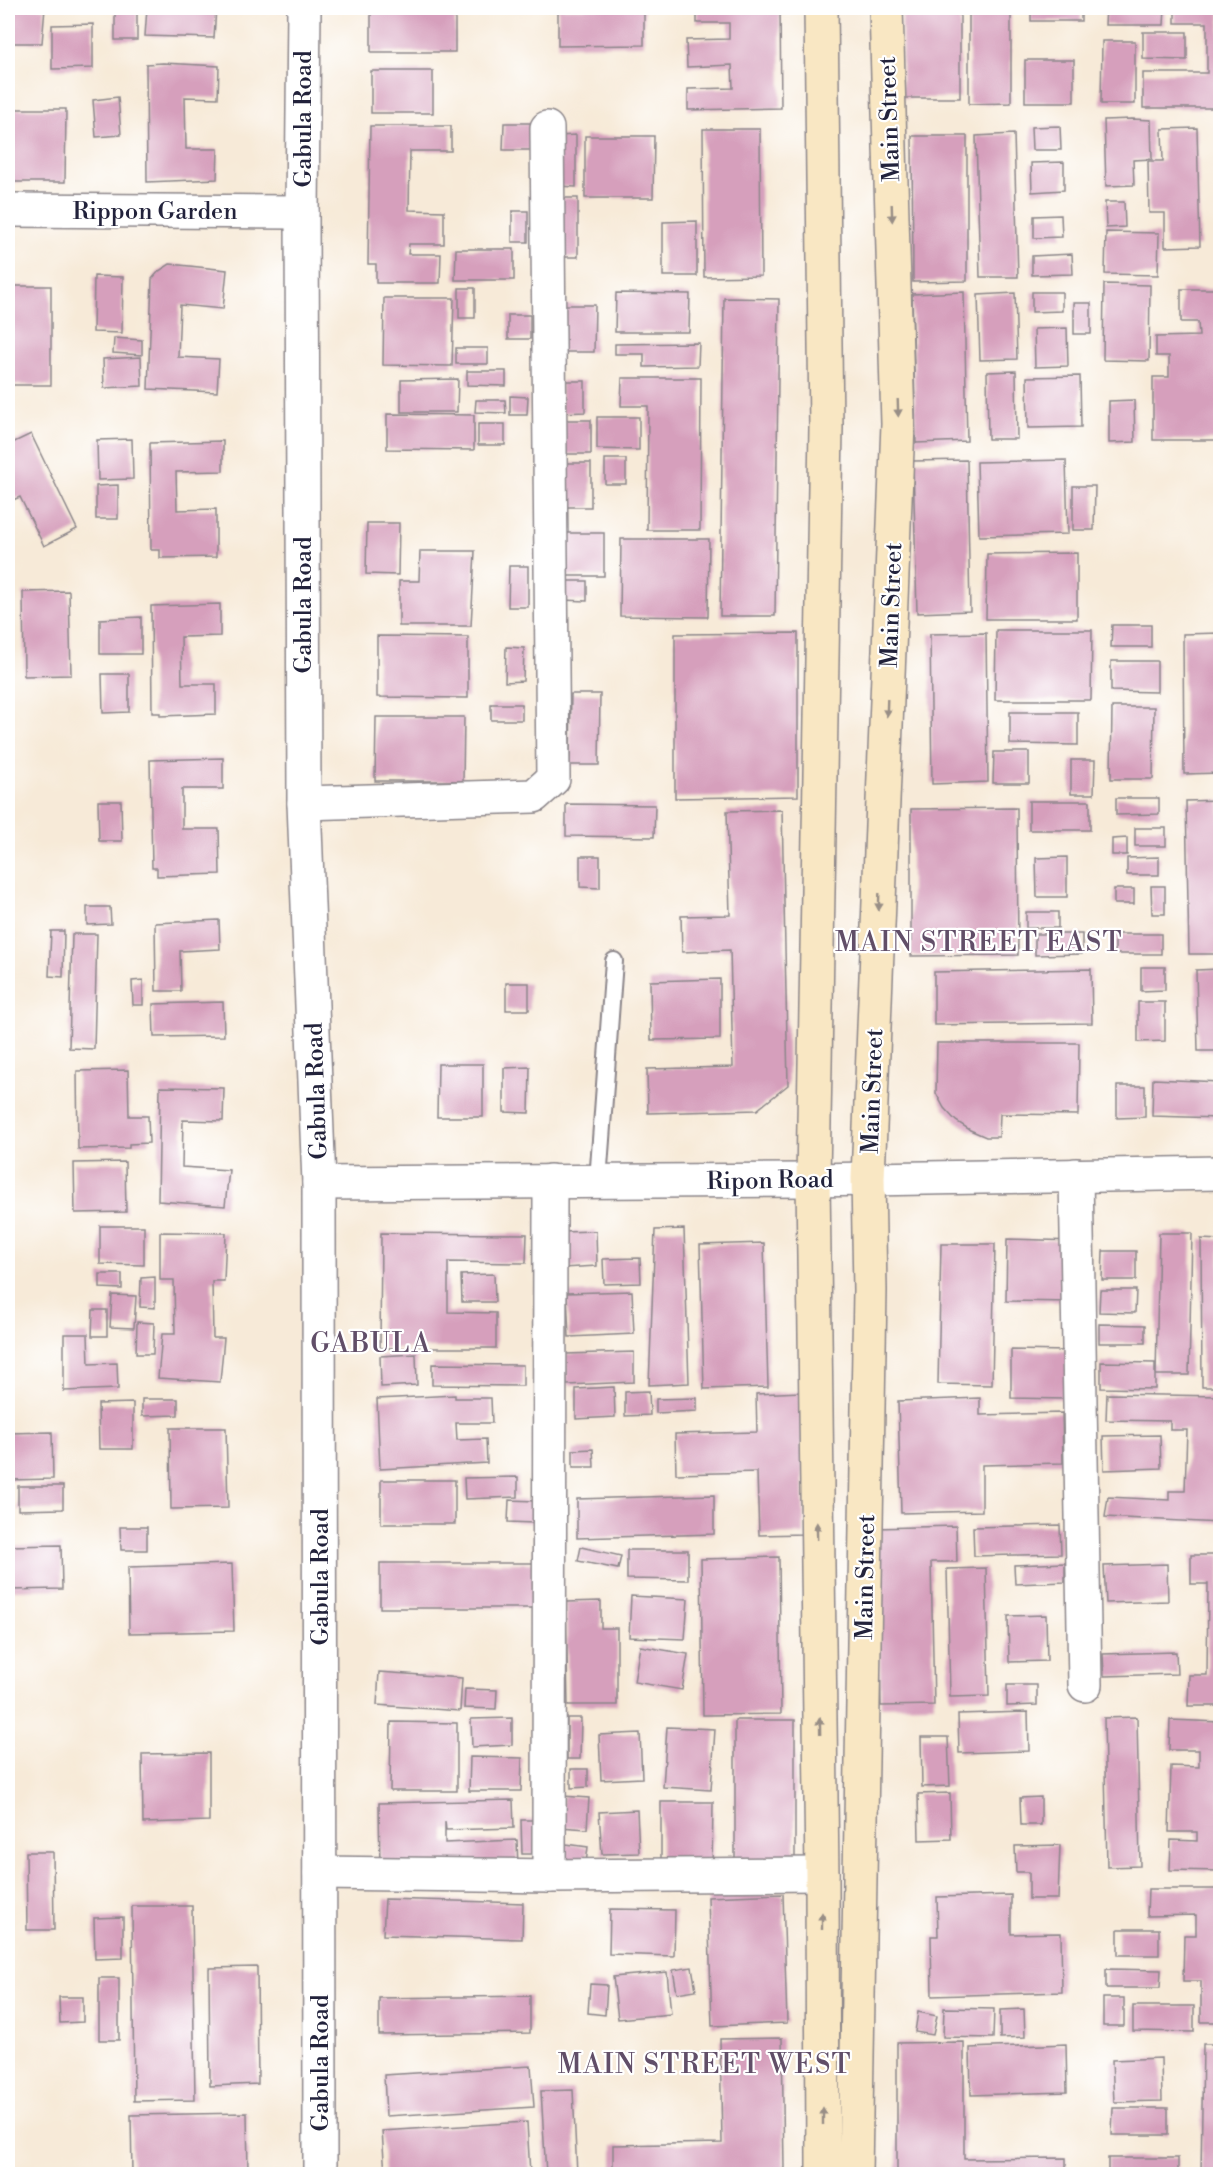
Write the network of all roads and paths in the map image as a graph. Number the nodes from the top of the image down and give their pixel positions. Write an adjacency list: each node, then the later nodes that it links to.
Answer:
1 (304, 8): 6 (street, Gabula Road)
2 (821, 8): 12 (street, Main Street)
3 (886, 8): 11 (street, Main Street, one-way to 11)
4 (547, 128): 7 (street)
5 (8, 210): 6 (street, Rippon Garden)
6 (302, 212): 7 (street, Gabula Road)
7 (304, 803): 15 (street, Gabula Road)
8 (614, 961): 14 (lane)
9 (1221, 1173): 10 (street, Ripon Road)
10 (1077, 1175): 11 (street, Ripon Road); 16 (street)
11 (868, 1178): 12 (street, Ripon Road); 22 (street, Main Street)
12 (813, 1180): 14 (street, Ripon Road); 18 (street, Main Street, one-way to 12)
13 (550, 1181): 14 (street, Ripon Road); 15 (street, Ripon Road); 19 (street)
14 (598, 1181)
15 (319, 1183): 17 (street, Gabula Road)
16 (1085, 1685)
17 (320, 1873): 19 (street); 20 (street, Gabula Road)
18 (822, 1874): 19 (street); 21 (street, Main Street, one-way to 18)
19 (549, 1876)
20 (320, 2175)
21 (823, 2175)
22 (855, 2175)

